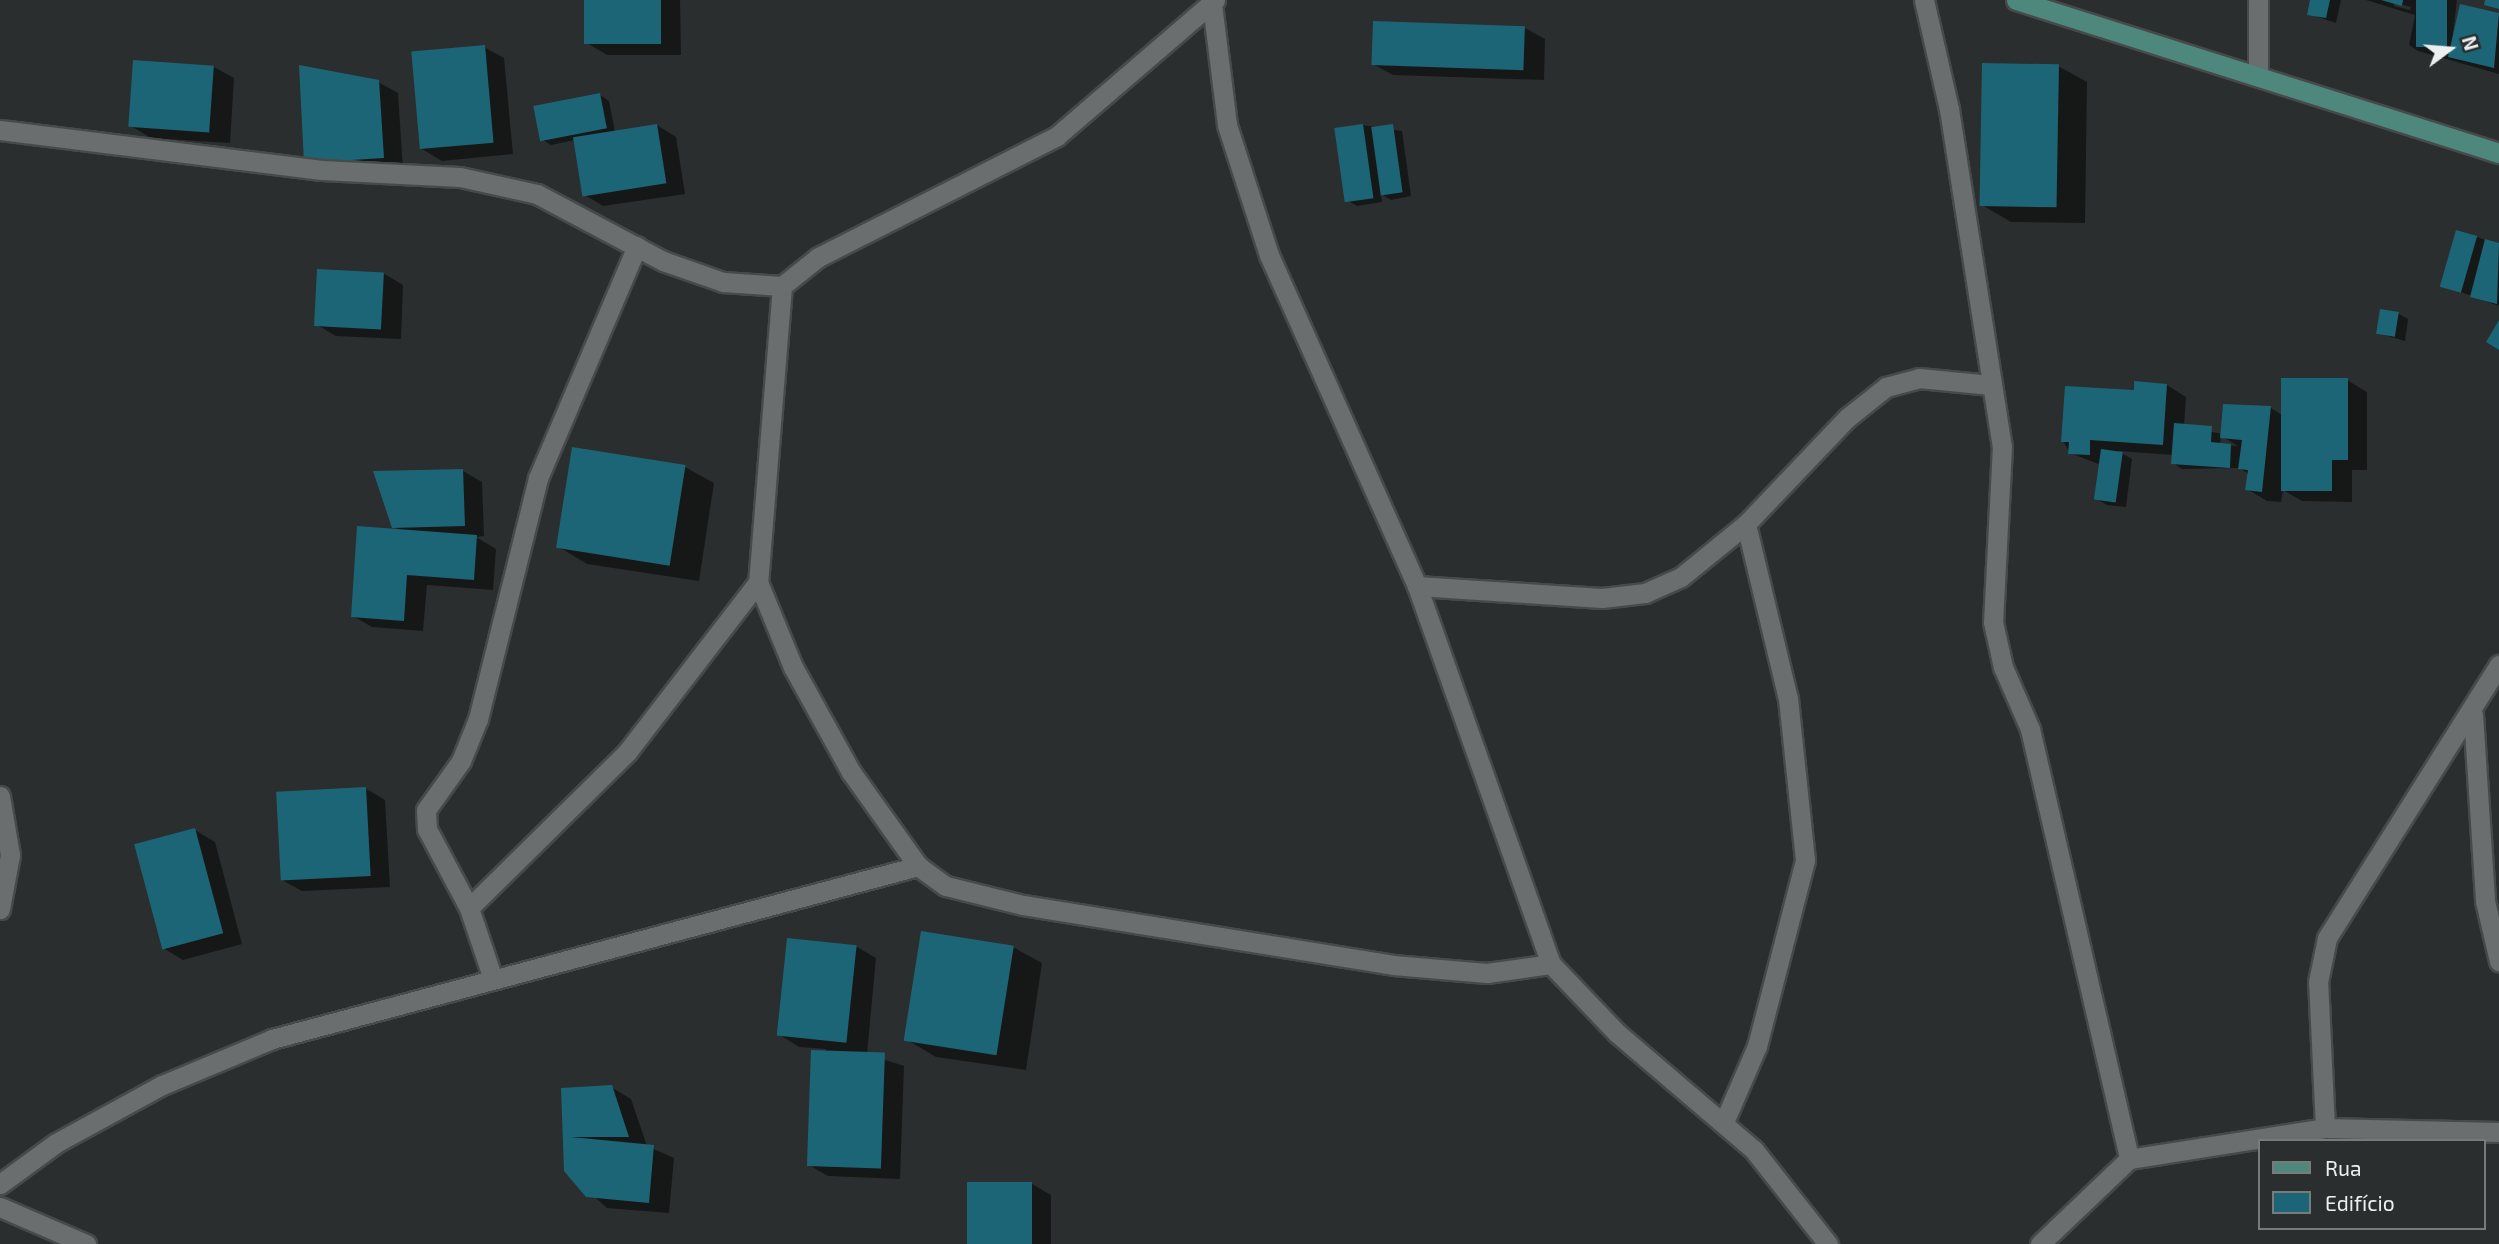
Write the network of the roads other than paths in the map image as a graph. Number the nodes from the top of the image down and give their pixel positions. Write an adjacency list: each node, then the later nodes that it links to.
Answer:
1 (1924, 0): 10 (street)
2 (2016, 0): 5 (main road)
3 (2258, 0): 5 (street)
4 (1214, 2): 9 (street); 13 (street)
5 (2258, 73): 7 (main road)
6 (0, 130): 8 (street)
7 (2499, 153)
8 (637, 246): 9 (street); 18 (street)
9 (782, 286): 12 (street)
10 (1991, 386): 11 (street); 26 (street)
11 (1746, 524): 13 (street); 23 (street)
12 (758, 582): 17 (street); 18 (street)
13 (1417, 586): 21 (street)
14 (2499, 665): 15 (street)
15 (2473, 714): 20 (street); 24 (street)
16 (0, 796): 19 (street)
17 (918, 866): 21 (street); 22 (street)
18 (469, 908): 22 (street)
19 (0, 909)
20 (2499, 961)
21 (1551, 964): 23 (street)
22 (493, 979): 27 (street)
23 (1724, 1122): 30 (street)
24 (2325, 1128): 25 (street); 26 (street)
25 (2499, 1132)
26 (2129, 1159): 31 (street)
27 (0, 1184)
28 (0, 1207): 29 (street)
29 (86, 1244)
30 (1828, 1244)
31 (2040, 1244)

